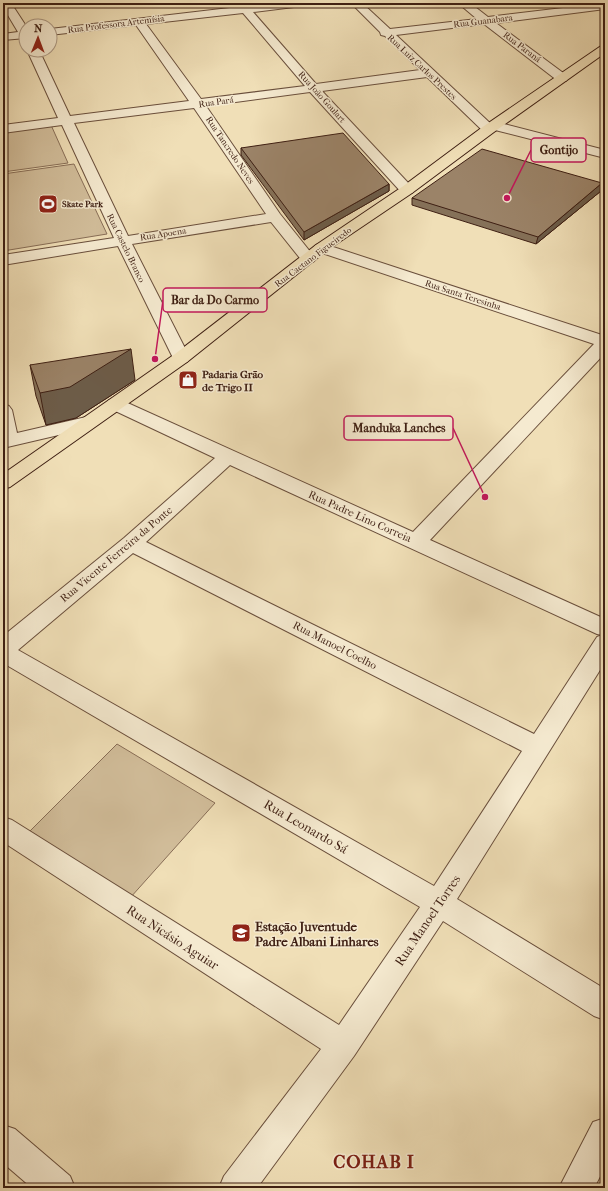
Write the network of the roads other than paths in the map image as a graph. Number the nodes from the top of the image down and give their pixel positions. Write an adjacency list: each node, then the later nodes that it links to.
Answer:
1 (6, 3): 9 (street)
2 (302, 3): 5 (street, Rua Professora Artemísia)
3 (356, 3): 11 (street, Rua Luiz Carlos Prestes)
4 (463, 3): 7 (street, Rua Paraná)
5 (243, 6): 8 (street, Rua Professora Artemísia); 18 (street, Rua João Goulart)
6 (605, 6): 7 (street, Rua Guanabara)
7 (486, 20): 11 (street, Rua Guanabara); 17 (street, Rua Paraná)
8 (138, 21): 10 (street, Rua Professora Artemísia); 19 (street, Rua Tancredo Neves)
9 (18, 22)
10 (58, 31)
11 (385, 33): 16 (street, Rua Luiz Carlos Prestes)
12 (18, 36): 13 (street)
13 (3, 37)
14 (605, 48): 17 (main road, Rua Caetano Figueiredo)
15 (37, 58): 20 (street, Rua Castelo Branco)
16 (428, 73): 18 (street, Rua Pará); 21 (street, Rua Luiz Carlos Prestes)
17 (562, 78): 21 (main road, Rua Caetano Figueiredo)
18 (314, 88): 19 (street, Rua Pará); 24 (street, Rua João Goulart)
19 (198, 104): 20 (street, Rua Pará); 25 (street, Rua Tancredo Neves)
20 (67, 120): 22 (street, Rua Pará); 26 (street, Rua Castelo Branco)
21 (493, 127): 23 (street); 24 (main road, Rua Caetano Figueiredo)
22 (3, 129)
23 (605, 154)
24 (407, 190): 27 (main road, Rua Caetano Figueiredo)
25 (275, 217): 26 (street, Rua Apoena); 28 (street, Rua Tancredo Neves)
26 (122, 240): 29 (street, Rua Apoena); 31 (street, Rua Castelo Branco)
27 (321, 248): 28 (main road, Rua Caetano Figueiredo); 30 (street, Rua Santa Teresinha)
28 (308, 259): 31 (main road, Rua Caetano Figueiredo)
29 (3, 260)
30 (605, 342): 38 (street)
31 (181, 358): 32 (main road, Rua Caetano Figueiredo)
32 (115, 404): 34 (main road, Rua Caetano Figueiredo); 36 (street, Rua Padre Lino Correia)
33 (3, 410): 35 (street)
34 (86, 423): 35 (street); 37 (main road, Rua Caetano Figueiredo)
35 (6, 441)
36 (228, 457): 38 (street, Rua Padre Lino Correia); 39 (street, Rua Vicente Ferreira da Ponte)
37 (3, 483)
38 (417, 541): 40 (street, Rua Padre Lino Correia)
39 (131, 543): 42 (street, Rua Vicente Ferreira da Ponte); 43 (street, Rua Manoel Coelho)
40 (605, 628)
41 (605, 643): 43 (street, Rua Manoel Torres)
42 (3, 651): 45 (street, Rua Leonardo Sá)
43 (539, 748): 45 (street, Rua Manoel Torres)
44 (3, 828): 47 (street, Rua Nicásio Aguiar)
45 (439, 903): 46 (street, Rua Leonardo Sá); 47 (street, Rua Manoel Torres)
46 (605, 1006)
47 (343, 1045): 51 (street, Rua Manoel Torres)
48 (605, 1134): 52 (street)
49 (3, 1141): 50 (street)
50 (58, 1188)
51 (236, 1188)
52 (576, 1188)

